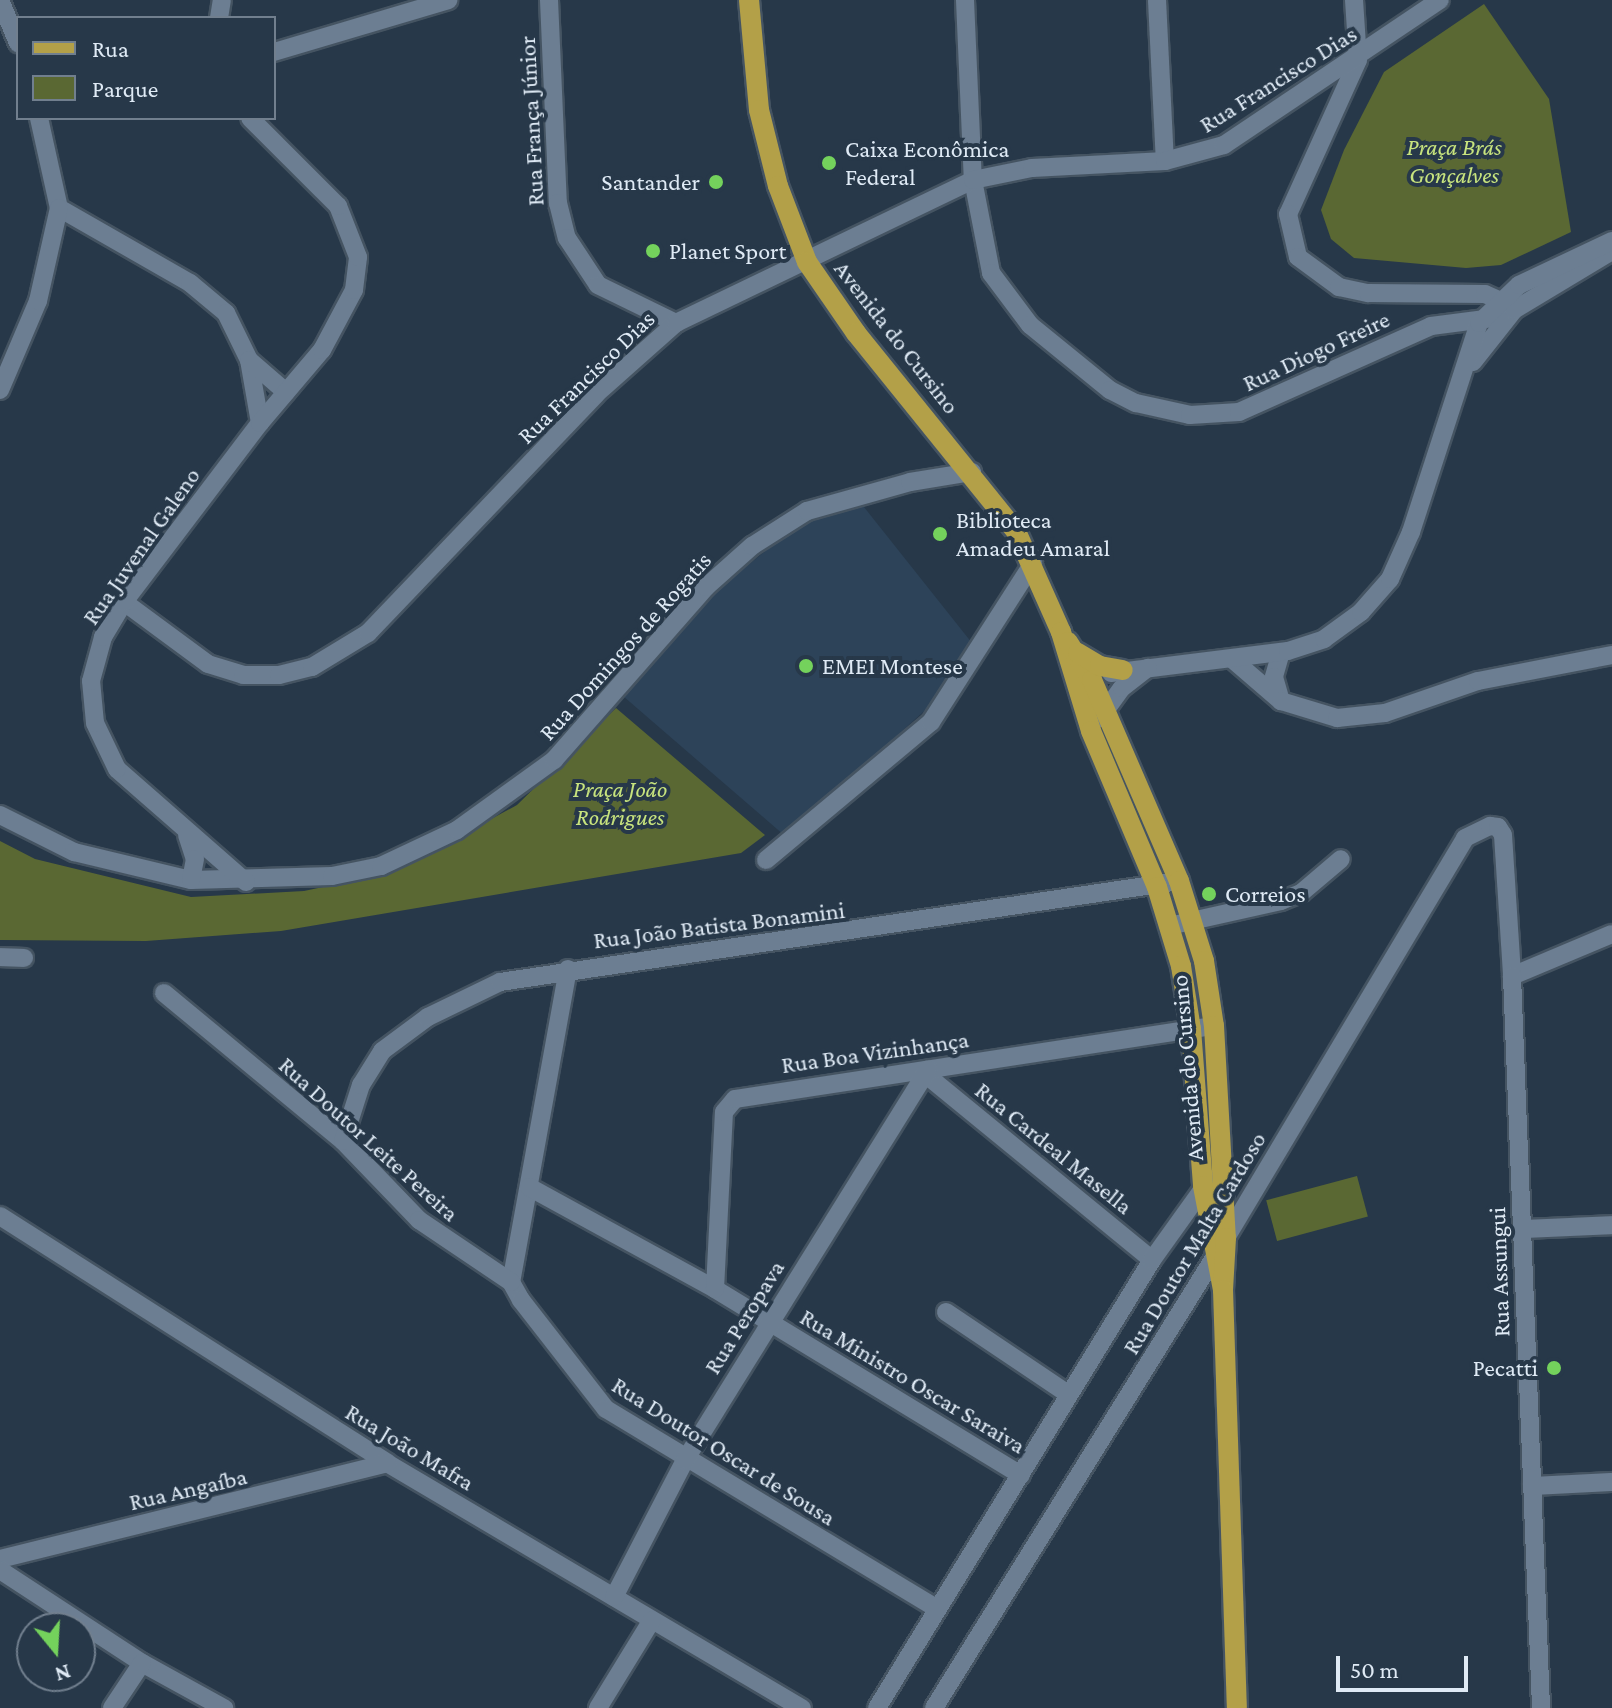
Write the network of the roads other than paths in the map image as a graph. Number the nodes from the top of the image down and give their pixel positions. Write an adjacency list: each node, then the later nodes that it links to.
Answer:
1 (0, 0): 9 (street)
2 (448, 0): 10 (street)
3 (549, 0): 21 (street, Rua França Júnior)
4 (749, 0): 18 (main road, Avenida do Cursino)
5 (965, 0): 15 (street, Rua Diogo Freire)
6 (1157, 0): 14 (street)
7 (1354, 0): 11 (street)
8 (1440, 0): 11 (street, Rua Francisco Dias)
9 (16, 38)
10 (276, 51)
11 (1358, 60): 14 (street, Rua Francisco Dias); 19 (street)
12 (39, 120): 16 (street)
13 (252, 120): 27 (street, Rua Juvenal Galeno)
14 (1165, 161): 15 (street, Rua Francisco Dias)
15 (973, 180): 18 (street, Rua Francisco Dias); 23 (street, Rua Diogo Freire)
16 (59, 208): 24 (street); 26 (street)
17 (1611, 245): 20 (street)
18 (807, 262): 21 (street, Rua Francisco Dias); 29 (main road, Avenida do Cursino)
19 (1423, 294): 20 (street); 23 (street)
20 (1508, 308): 22 (street); 25 (street)
21 (676, 323): 31 (street, Rua Francisco Dias)
22 (1479, 323): 23 (street, Rua Diogo Freire); 25 (street)
23 (1418, 331)
24 (249, 360): 27 (street); 28 (street)
25 (1460, 381): 33 (street)
26 (0, 390)
27 (286, 392): 28 (street, Rua Juvenal Galeno)
28 (260, 423): 31 (street, Rua Juvenal Galeno)
29 (972, 472): 30 (main road, Avenida do Cursino); 50 (street, Rua Domingos de Rogatis)
30 (1033, 563): 32 (main road, Avenida do Cursino); 47 (street)
31 (124, 602): 44 (street, Rua Juvenal Galeno)
32 (1067, 640): 37 (main road); 38 (main road, Avenida do Cursino); 39 (main road, Avenida do Cursino)
33 (1281, 652): 35 (street); 40 (street)
34 (1612, 655): 40 (street)
35 (1232, 659): 36 (street); 40 (street)
36 (1150, 666): 37 (street); 41 (street)
37 (1123, 670): 38 (street)
38 (1092, 680): 39 (street); 41 (main road, Avenida do Cursino)
39 (1079, 699): 42 (main road, Avenida do Cursino)
40 (1281, 701)
41 (1105, 709): 42 (street); 49 (main road, Avenida do Cursino)
42 (1091, 731): 51 (main road, Avenida do Cursino)
43 (0, 815): 48 (street, Rua Domingos de Rogatis)
44 (186, 832): 48 (street); 50 (street, Rua Juvenal Galeno)
45 (1503, 835): 58 (street, Rua Assungui); 70 (street, Rua Doutor Malta Cardoso)
46 (1341, 859): 52 (street)
47 (766, 860)
48 (191, 880): 50 (street, Rua Domingos de Rogatis)
49 (1179, 881): 51 (street, Rua João Batista Bonamini); 52 (main road, Avenida do Cursino)
50 (246, 882)
51 (1157, 887): 53 (main road, Avenida do Cursino); 57 (street, Rua João Batista Bonamini)
52 (1191, 921): 53 (street); 60 (main road, Avenida do Cursino)
53 (1169, 926): 61 (main road, Avenida do Cursino)
54 (1612, 934): 58 (street)
55 (0, 957): 56 (street)
56 (24, 958)
57 (568, 969): 63 (street, Rua João Batista Bonamini); 66 (street)
58 (1512, 976): 69 (street, Rua Assungui)
59 (164, 993): 63 (street, Rua Doutor Leite Pereira)
60 (1214, 1026): 61 (street, Rua Boa Vizinhança); 64 (main road, Avenida do Cursino)
61 (1191, 1029): 62 (street, Rua Boa Vizinhança); 65 (main road, Avenida do Cursino)
62 (927, 1072): 72 (street, Rua Cardeal Masella); 74 (street, Rua Boa Vizinhança); 77 (street, Rua Peropava)
63 (343, 1141): 73 (street, Rua Doutor Leite Pereira)
64 (1222, 1166): 65 (street, Rua Doutor Malta Cardoso); 70 (main road, Avenida do Cursino)
65 (1203, 1186): 71 (main road, Avenida do Cursino); 72 (street, Rua Doutor Malta Cardoso)
66 (529, 1187): 73 (street); 74 (street, Rua Ministro Oscar Saraiva)
67 (0, 1216): 80 (street, Rua João Mafra)
68 (1612, 1225): 69 (street)
69 (1522, 1229): 83 (street, Rua Assungui)
70 (1226, 1238): 71 (street, Rua Doutor Malta Cardoso); 75 (main road, Avenida do Cursino)
71 (1214, 1258): 75 (main road, Avenida do Cursino); 95 (street, Rua Doutor Malta Cardoso)
72 (1152, 1260): 78 (street, Rua Doutor Malta Cardoso)
73 (511, 1282): 79 (street, Rua Doutor Oscar de Sousa)
74 (715, 1289): 77 (street, Rua Ministro Oscar Saraiva)
75 (1223, 1290): 96 (main road, Avenida do Cursino)
76 (946, 1312): 78 (street)
77 (769, 1321): 79 (street, Rua Peropava); 81 (street, Rua Ministro Oscar Saraiva)
78 (1068, 1394): 81 (street, Rua Doutor Malta Cardoso)
79 (685, 1460): 86 (street, Rua Peropava); 87 (street, Rua Doutor Oscar de Sousa)
80 (387, 1463): 84 (street, Rua Angaíba); 86 (street, Rua João Mafra)
81 (1021, 1475): 87 (street, Rua Doutor Malta Cardoso)
82 (1612, 1482): 83 (street)
83 (1532, 1486): 97 (street, Rua Assungui)
84 (0, 1559)
85 (0, 1570): 89 (street)
86 (614, 1597): 88 (street, Rua João Mafra)
87 (937, 1609): 94 (street, Rua Doutor Malta Cardoso)
88 (652, 1620): 92 (street); 93 (street, Rua João Mafra)
89 (142, 1663): 90 (street); 91 (street)
90 (112, 1708)
91 (224, 1708)
92 (598, 1708)
93 (802, 1708)
94 (877, 1708)
95 (934, 1708)
96 (1237, 1708)
97 (1541, 1708)

